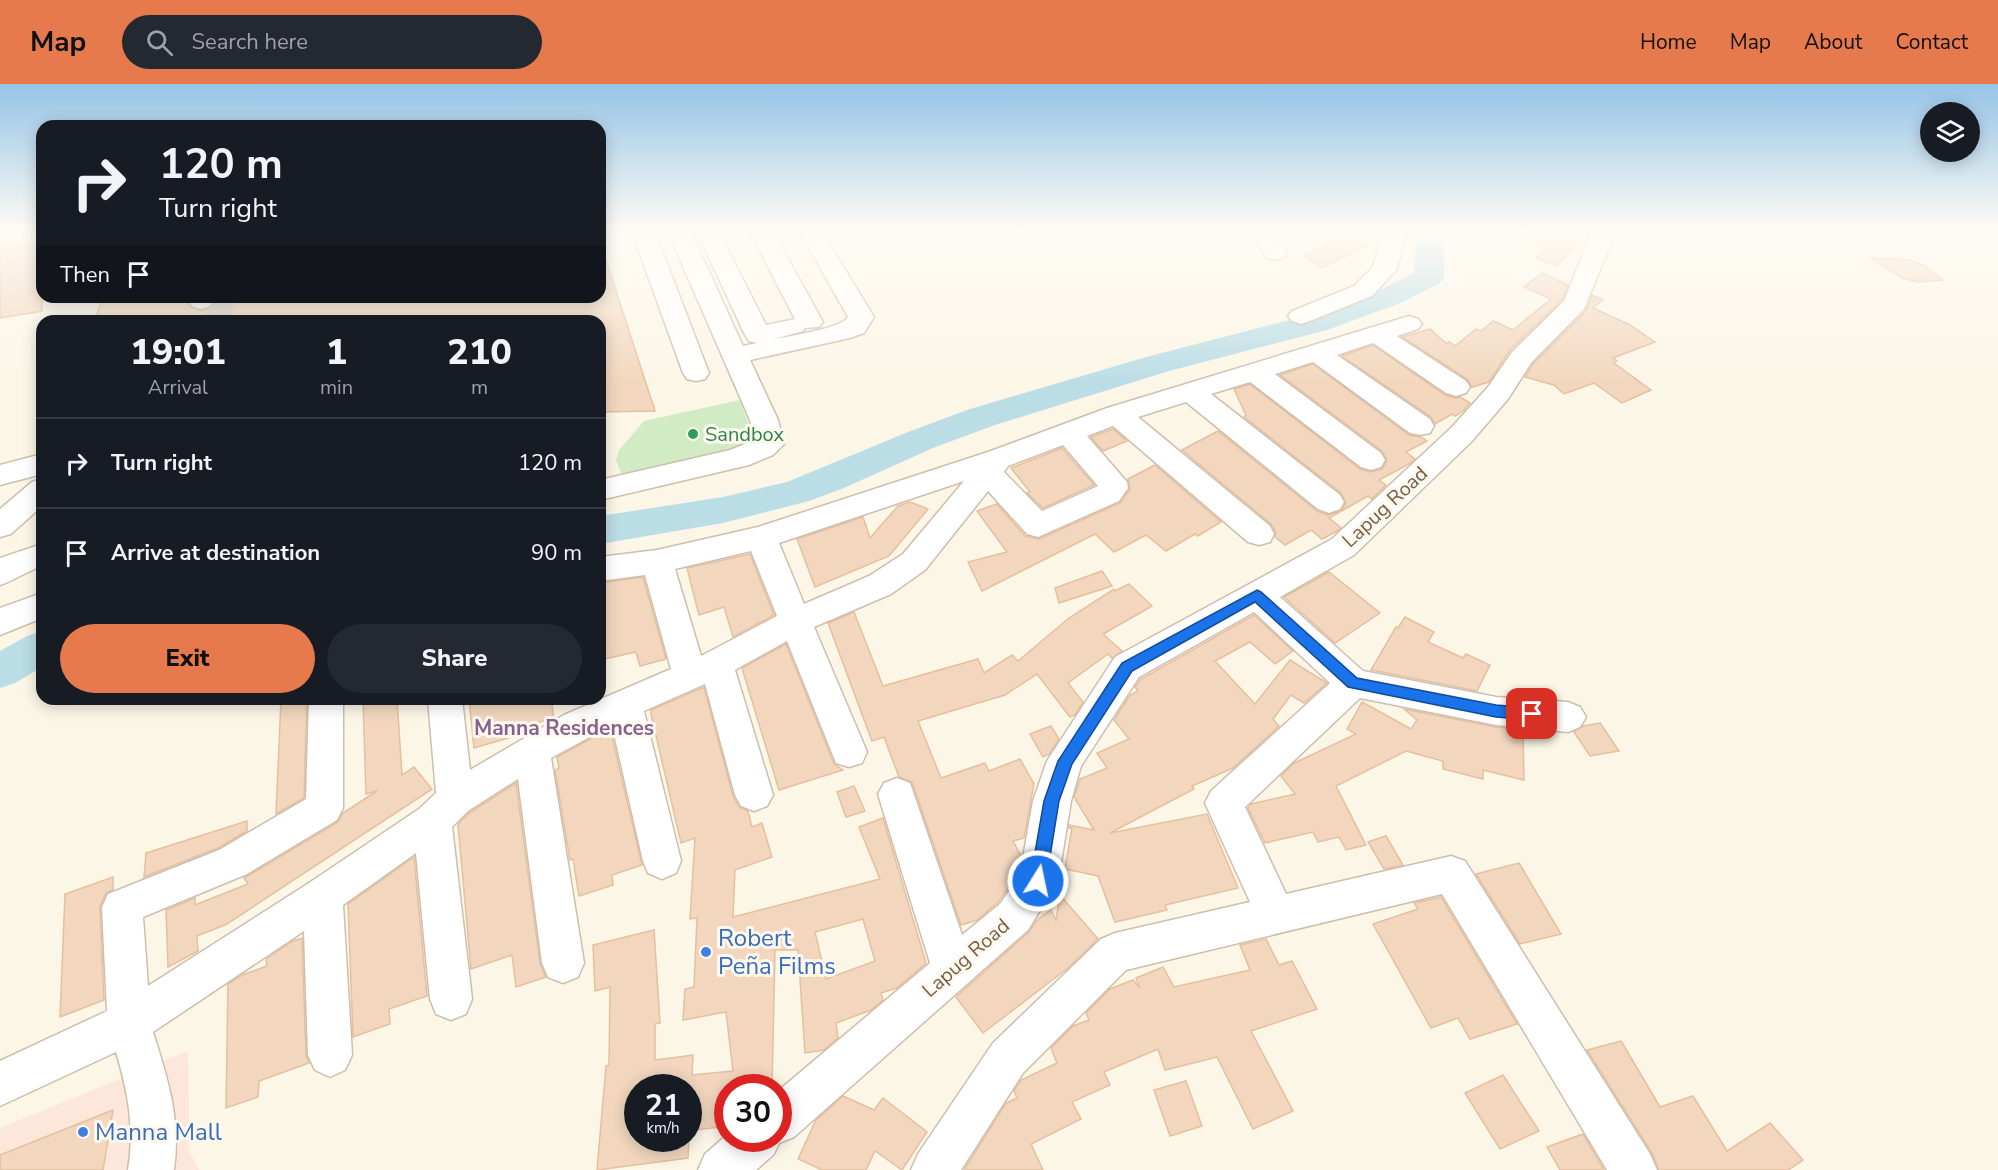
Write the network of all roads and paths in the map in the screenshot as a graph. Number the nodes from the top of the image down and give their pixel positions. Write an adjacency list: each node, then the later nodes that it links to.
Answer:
1 (662, 283): 9 (street)
2 (683, 283): 9 (street)
3 (702, 283): 16 (street)
4 (754, 283): 12 (street)
5 (769, 283): 12 (street)
6 (841, 283): 10 (street)
7 (1371, 283): 11 (street)
8 (1583, 283): 40 (street, Lapug Road)
9 (664, 287): 18 (street)
10 (857, 310): 12 (street); 16 (street)
11 (1301, 316)
12 (810, 322)
13 (1409, 324): 14 (street)
14 (1377, 334): 15 (street); 19 (street)
15 (1317, 353): 17 (street); 22 (street)
16 (734, 356): 29 (street)
17 (1255, 372): 20 (street); 24 (street)
18 (696, 373)
19 (1456, 387)
20 (1190, 391): 21 (street); 32 (street)
21 (1117, 414): 23 (street); 34 (street)
22 (1420, 426)
23 (1068, 433): 25 (street); 25 (street)
24 (1371, 460)
25 (992, 465): 35 (street); 42 (street)
26 (36, 466): 27 (street)
27 (0, 475)
28 (36, 488): 31 (street)
29 (606, 489)
30 (36, 493): 33 (street)
31 (0, 496)
32 (1329, 502)
33 (0, 526)
34 (1259, 534)
35 (761, 537): 37 (street); 42 (street)
36 (36, 555): 39 (street)
37 (657, 562): 38 (street); 44 (street)
38 (606, 568)
39 (0, 573)
40 (1257, 596): 45 (street); 60 (street, Lapug Road)
41 (36, 607): 43 (street)
42 (796, 621): 44 (street); 52 (street)
43 (0, 622)
44 (703, 669): 48 (street); 54 (street)
45 (1353, 683): 50 (street); 58 (street)
46 (326, 705): 62 (street)
47 (445, 705): 55 (street)
48 (625, 706): 49 (street); 56 (street)
49 (575, 712): 51 (street)
50 (1568, 717)
51 (532, 751): 55 (street); 59 (street)
52 (849, 752)
53 (897, 794): 60 (street)
54 (754, 795)
55 (443, 810): 57 (street); 61 (street)
56 (662, 861)
57 (323, 896): 62 (street); 63 (street)
58 (1276, 915): 69 (street); 70 (street)
59 (563, 963)
60 (953, 970): 65 (street, Lapug Road)
61 (451, 999)
62 (129, 1023): 64 (street); 67 (street)
63 (330, 1055)
64 (0, 1084)
65 (792, 1109)
66 (742, 1152): 68 (street)
67 (151, 1170)
68 (721, 1170)
69 (934, 1170)
70 (1634, 1170)

